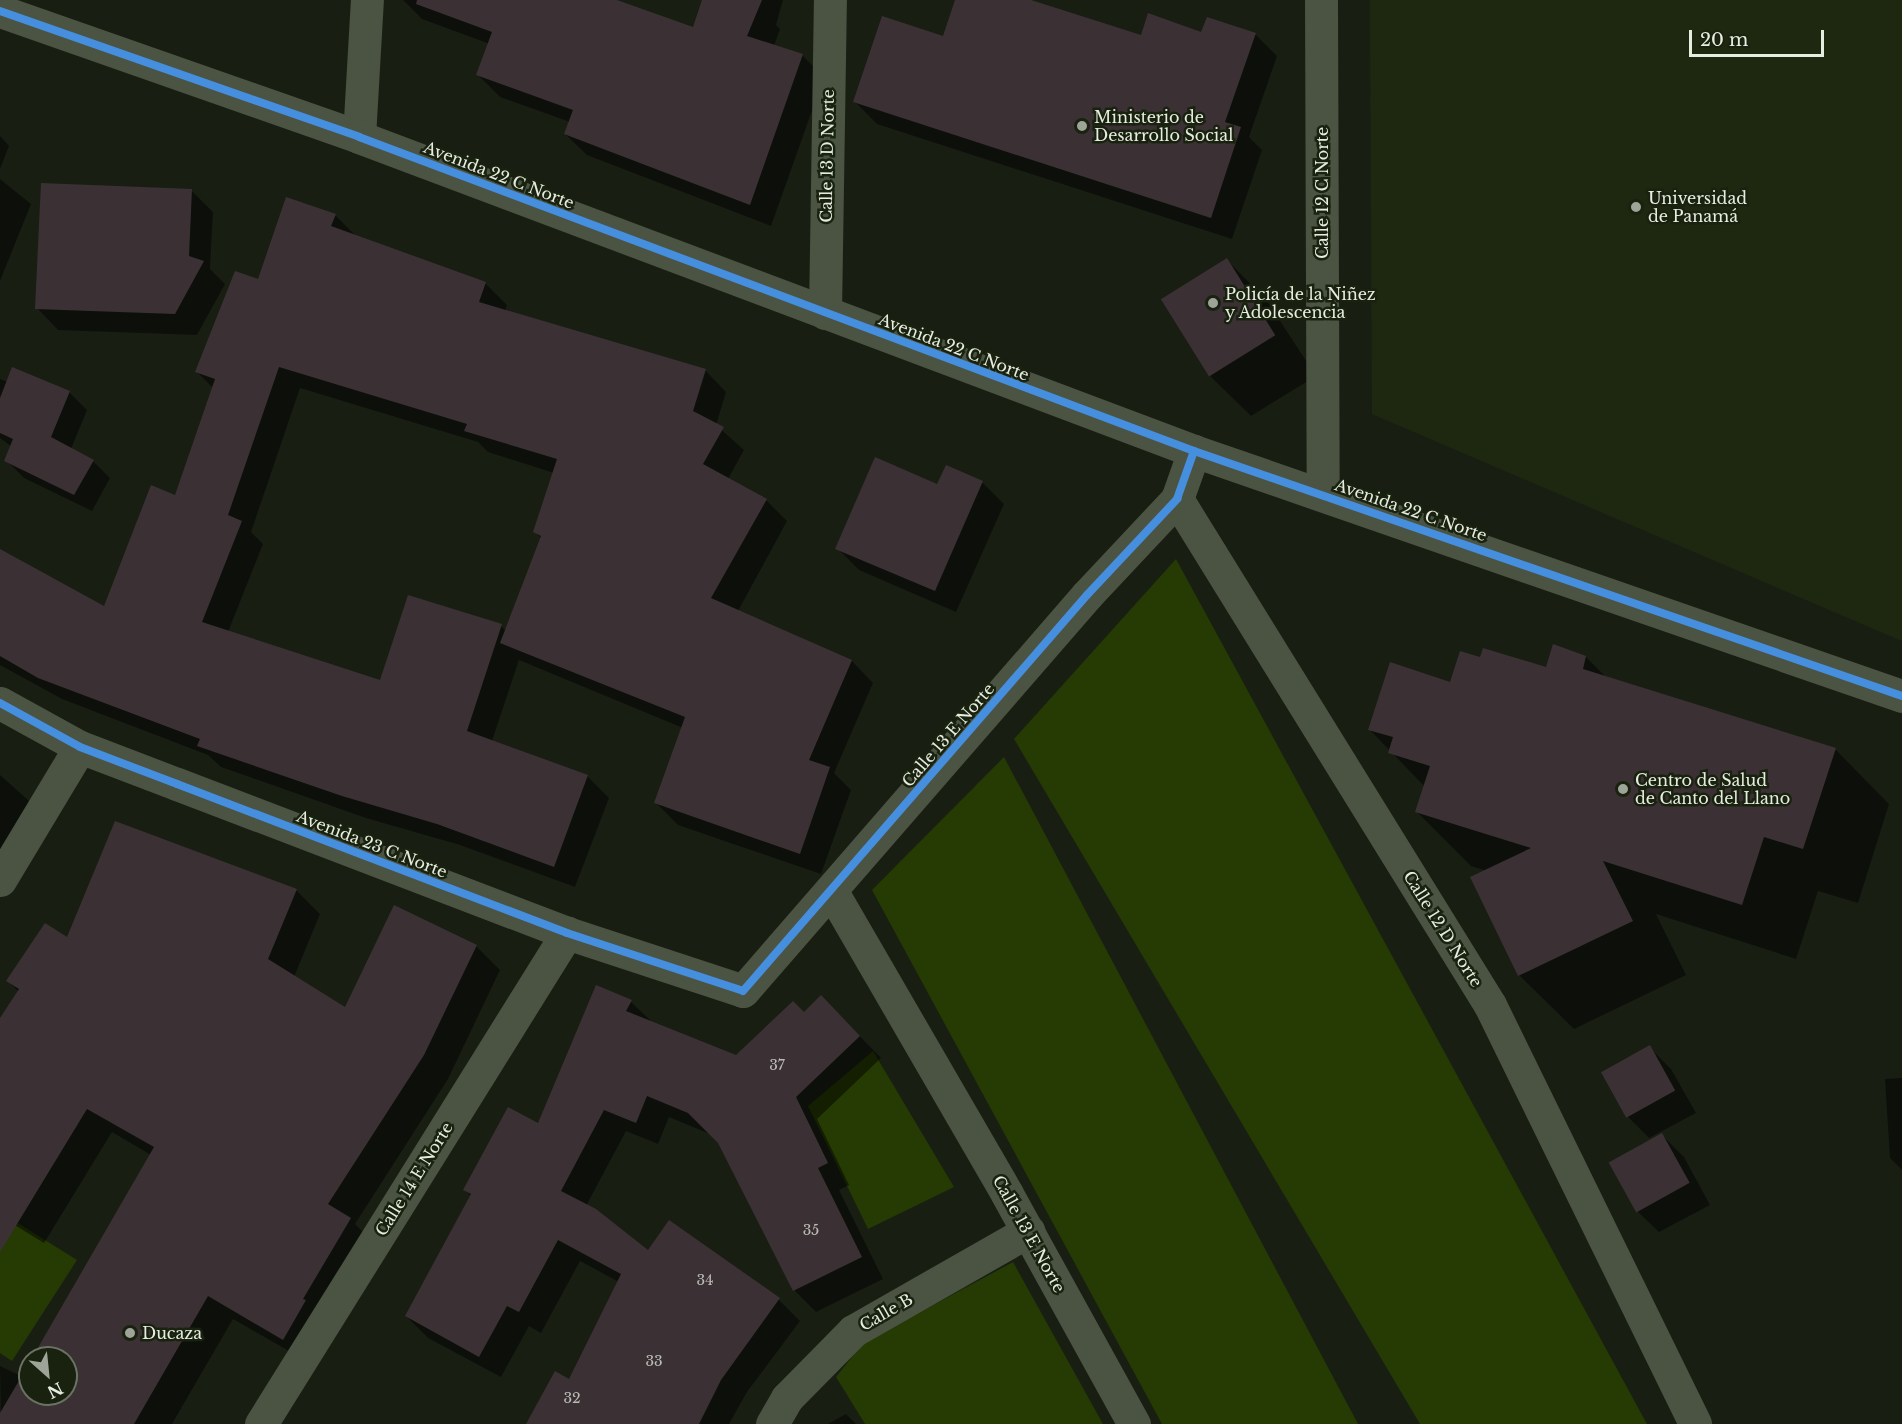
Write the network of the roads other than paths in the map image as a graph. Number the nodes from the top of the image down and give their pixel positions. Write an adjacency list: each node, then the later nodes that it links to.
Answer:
1 (367, 0): 5 (street)
2 (830, 0): 6 (street, Calle 13 D Norte)
3 (1321, 0): 8 (street, Calle 12 C Norte)
4 (10, 9): 5 (street, Avenida 22 C Norte)
5 (359, 137): 6 (street, Avenida 22 C Norte)
6 (825, 313): 7 (street, Avenida 22 C Norte)
7 (1194, 451): 8 (street, Avenida 22 C Norte); 9 (street)
8 (1323, 494): 10 (street, Avenida 22 C Norte)
9 (1177, 499): 14 (street, Calle 13 E Norte); 21 (street, Calle 12 D Norte)
10 (1902, 696)
11 (0, 703): 12 (street, Avenida 23 C Norte)
12 (80, 747): 13 (street); 15 (street, Avenida 23 C Norte)
13 (0, 880)
14 (831, 890): 16 (street, Calle 13 E Norte); 17 (street, Calle 13 E Norte)
15 (567, 933): 16 (street, Avenida 23 C Norte); 18 (street, Calle 14 E Norte)
16 (743, 991)
17 (1028, 1231): 19 (street, Calle B); 20 (street, Calle 13 E Norte)
18 (261, 1424)
19 (772, 1424)
20 (1134, 1424)
21 (1695, 1424)

